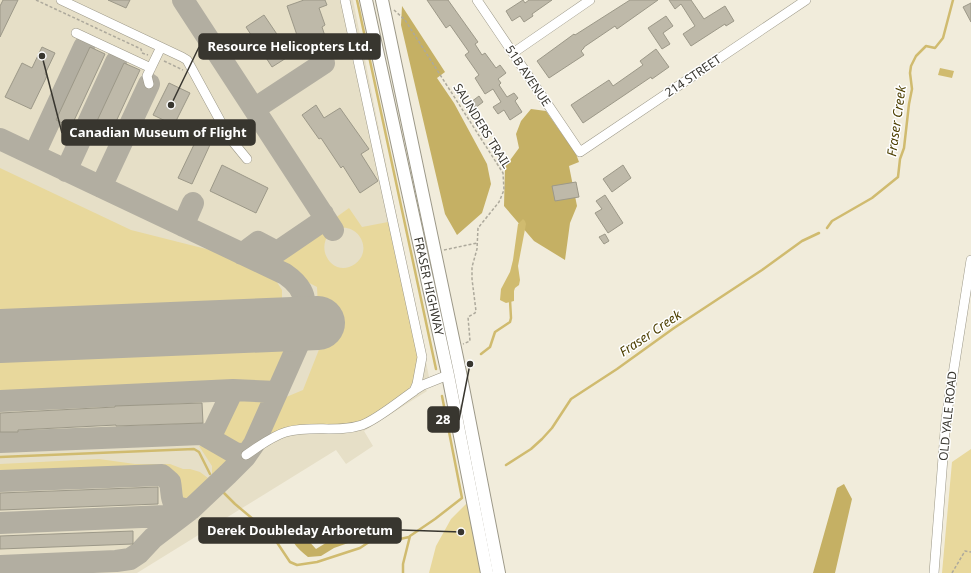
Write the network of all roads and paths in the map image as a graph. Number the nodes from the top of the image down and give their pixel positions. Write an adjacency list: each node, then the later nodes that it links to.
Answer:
1 (36, 0): 13 (path)
2 (61, 0): 11 (street)
3 (345, 0): 24 (street)
4 (366, 0): 23 (main road, FRASER HIGHWAY)
5 (382, 0): 28 (main road, FRASER HIGHWAY)
6 (477, 0): 12 (street, 51B AVENUE)
7 (590, 0): 12 (street)
8 (806, 0): 17 (street, 214 STREET)
9 (394, 10): 19 (path, SAUNDERS TRAIL)
10 (76, 33): 14 (street)
11 (161, 47): 13 (street); 18 (street)
12 (513, 53): 17 (street, 51B AVENUE)
13 (156, 57): 14 (street); 15 (path)
14 (151, 68): 16 (street)
15 (188, 72)
16 (149, 84)
17 (580, 152)
18 (247, 159)
19 (478, 243): 20 (path); 22 (path, SAUNDERS TRAIL)
20 (442, 251)
21 (971, 260): 29 (street, OLD YALE ROAD)
22 (462, 345)
23 (448, 375): 24 (street); 27 (main road, FRASER HIGHWAY)
24 (414, 391): 25 (street)
25 (246, 455)
26 (971, 552): 30 (path)
27 (487, 573)
28 (500, 573)
29 (934, 573)
30 (952, 573)

